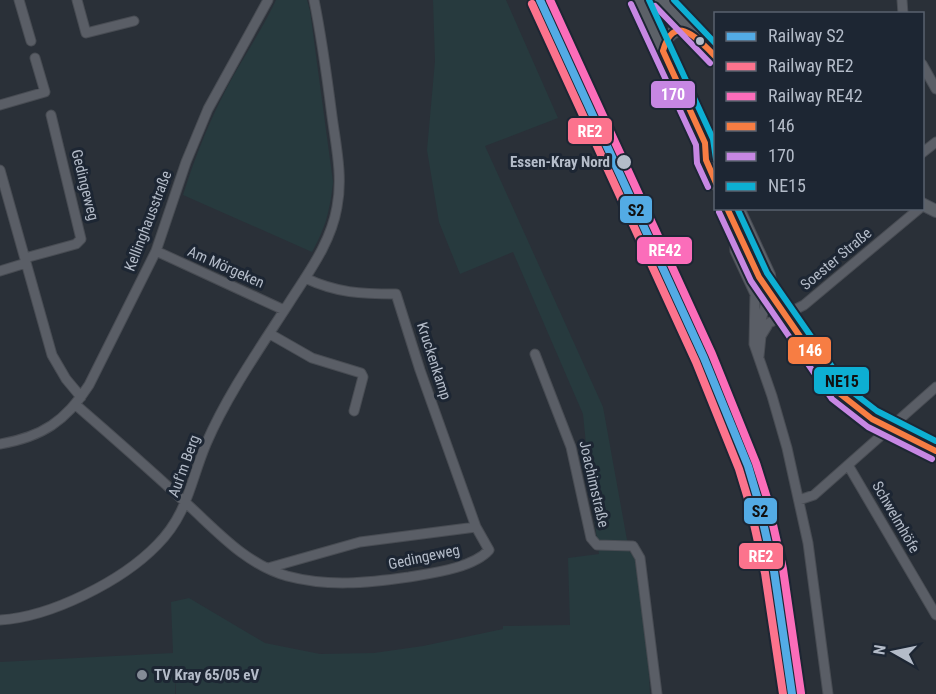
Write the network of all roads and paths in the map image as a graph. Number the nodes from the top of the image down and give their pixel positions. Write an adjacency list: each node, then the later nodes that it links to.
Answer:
1 (19, 0): 9 (street)
2 (77, 0): 7 (street)
3 (268, 0): 27 (street, Kellinghausstraße)
4 (314, 0): 30 (street, Auf'm Berg)
5 (639, 0): 10 (main road)
6 (655, 0): 8 (main road); 10 (main road)
7 (134, 21)
8 (694, 35): 10 (main road); 11 (main road)
9 (31, 41)
10 (663, 51): 17 (main road)
11 (714, 55)
12 (35, 58): 15 (street)
13 (924, 68): 14 (street)
14 (936, 89)
15 (0, 105)
16 (51, 115): 28 (street, Gedingeweg)
17 (710, 141): 21 (main road)
18 (936, 142): 19 (street)
19 (924, 151)
20 (0, 170): 22 (street, Gedingeweg)
21 (714, 179)
22 (2, 188): 28 (street, Gedingeweg)
23 (728, 210): 26 (main road)
24 (739, 210): 31 (main road)
25 (917, 210): 33 (street, Soester Straße)
26 (734, 223): 31 (main road); 36 (street, Soester Straße)
27 (156, 252): 32 (street, Am Mörgeken); 38 (street, Kellinghausstraße)
28 (26, 261): 29 (street); 38 (street, Gedingeweg)
29 (0, 271)
30 (305, 278): 32 (street, Auf'm Berg); 46 (street, Kruckenkamp)
31 (769, 291): 33 (main road); 36 (street, Soester Straße)
32 (284, 310): 34 (street, Auf'm Berg)
33 (785, 314): 36 (street, Soester Straße); 40 (main road)
34 (270, 334): 39 (street); 45 (street, Auf'm Berg)
35 (535, 354): 50 (street, Joachimstraße)
36 (759, 359): 44 (street, Soester Straße)
37 (936, 387): 40 (street)
38 (79, 401): 41 (street, Kellinghausstraße); 45 (street, Gedingeweg)
39 (354, 411)
40 (889, 429): 42 (main road); 43 (street)
41 (0, 444)
42 (936, 451)
43 (848, 465): 44 (street); 48 (street, Schwelmhöfe)
44 (799, 500): 51 (street)
45 (187, 503): 47 (street, Gedingeweg); 49 (street, Auf'm Berg)
46 (476, 527): 47 (street, Gedingeweg); 47 (street, Gedingeweg)
47 (268, 568)
48 (936, 615)
49 (0, 620)
50 (657, 694)
51 (828, 694)

